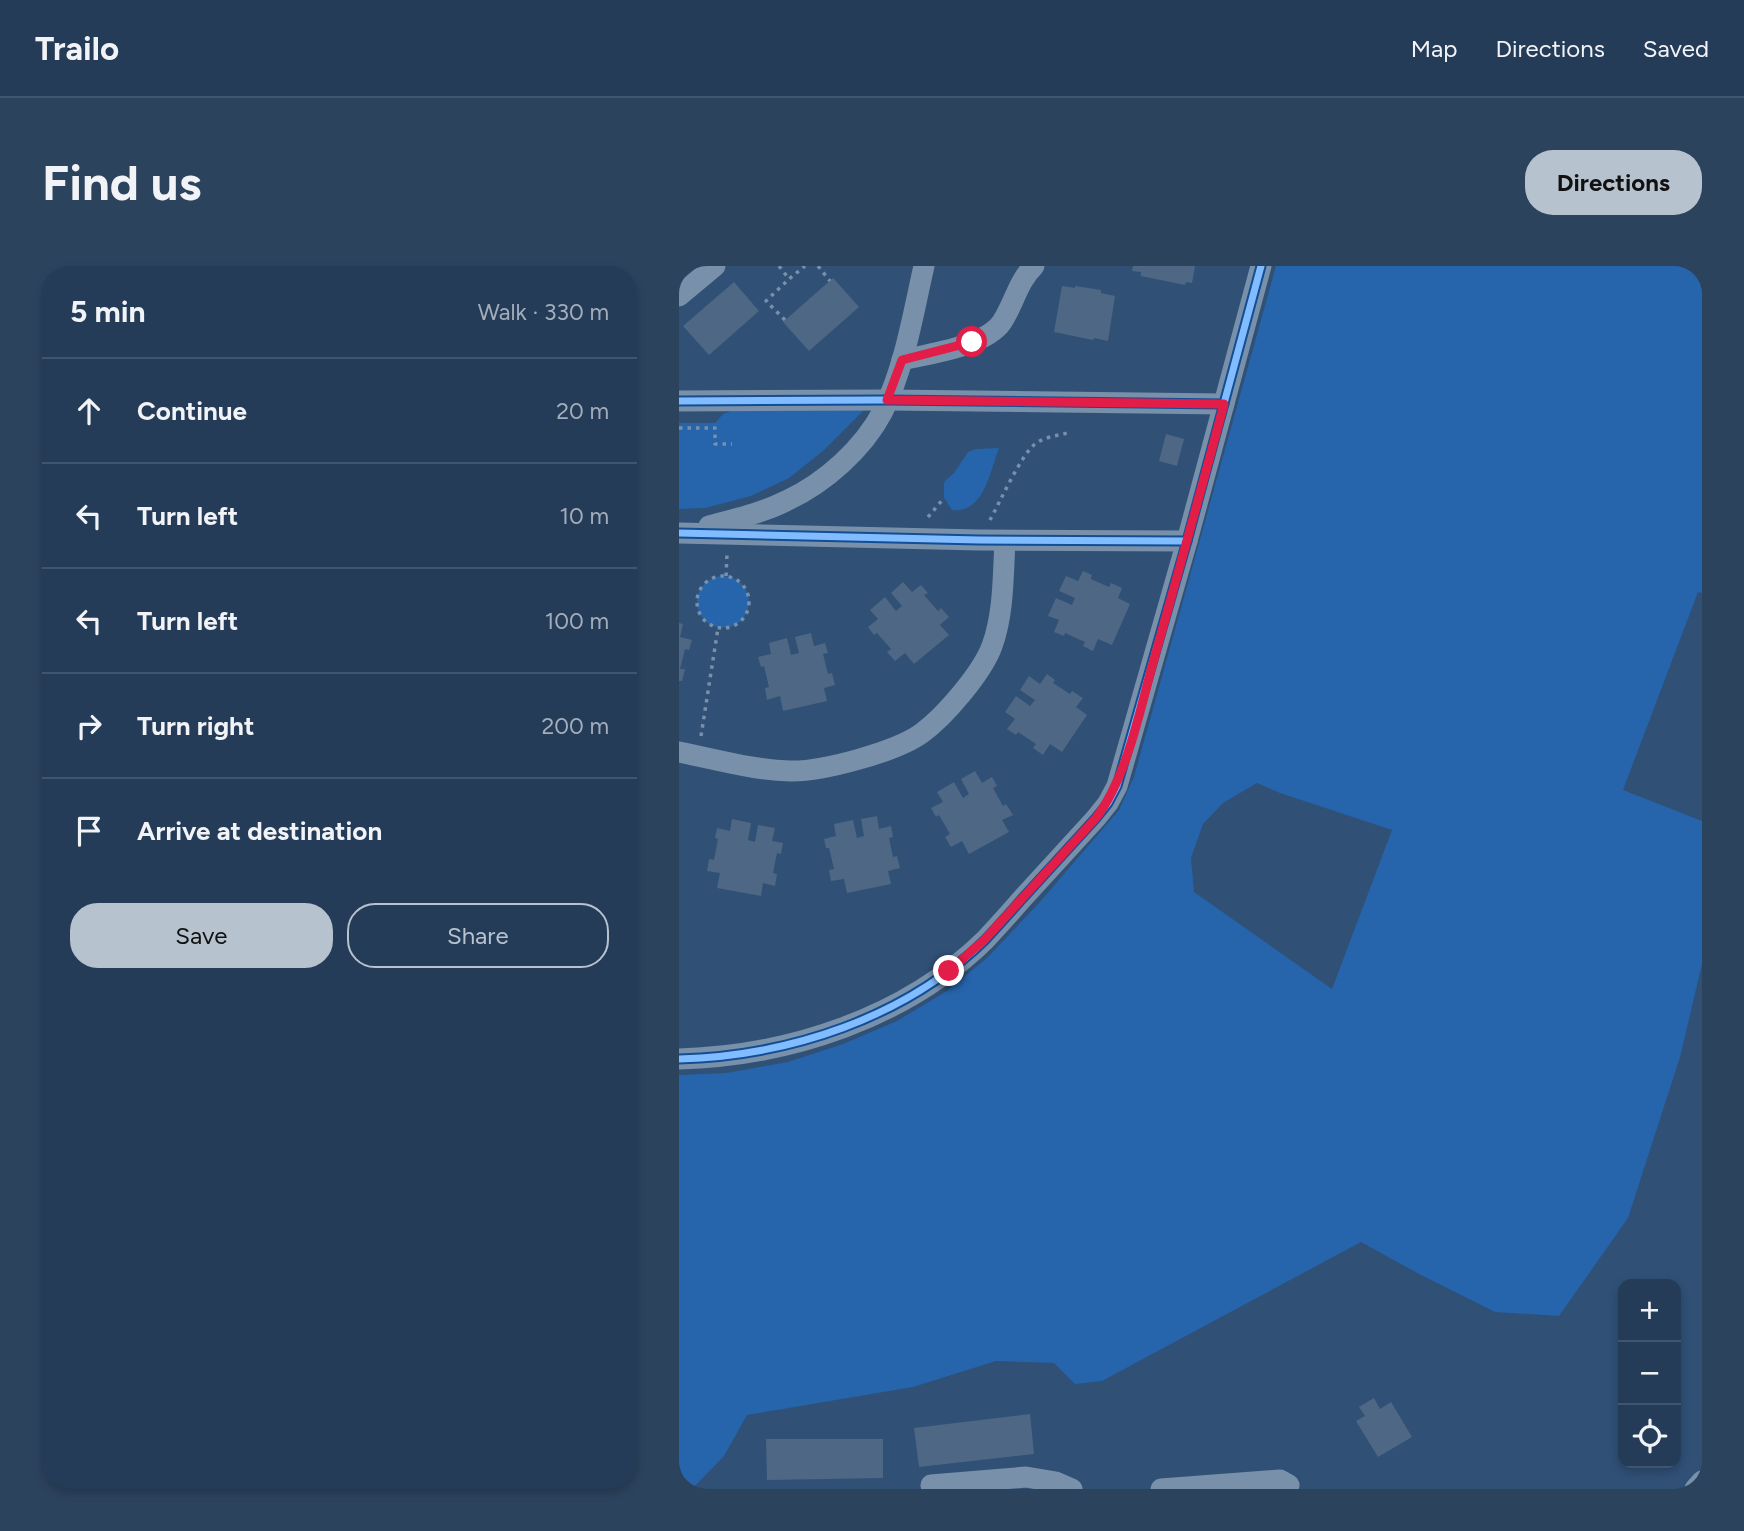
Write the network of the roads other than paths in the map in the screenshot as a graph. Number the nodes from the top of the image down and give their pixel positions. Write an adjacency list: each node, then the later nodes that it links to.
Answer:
1 (715, 266): 5 (street)
2 (924, 266): 6 (street)
3 (1034, 266): 6 (street)
4 (1261, 266): 9 (street)
5 (679, 296)
6 (902, 360): 7 (street)
7 (887, 400): 8 (street); 9 (street); 10 (street)
8 (679, 401)
9 (1224, 404): 12 (street)
10 (683, 533): 11 (street)
11 (1005, 541): 12 (street); 13 (street)
12 (1187, 541): 14 (street)
13 (689, 754)
14 (679, 1059)
15 (1702, 1481): 20 (street)
16 (931, 1485): 17 (street)
17 (1072, 1489)
18 (1161, 1489): 19 (street)
19 (1284, 1489)
20 (1695, 1489)

